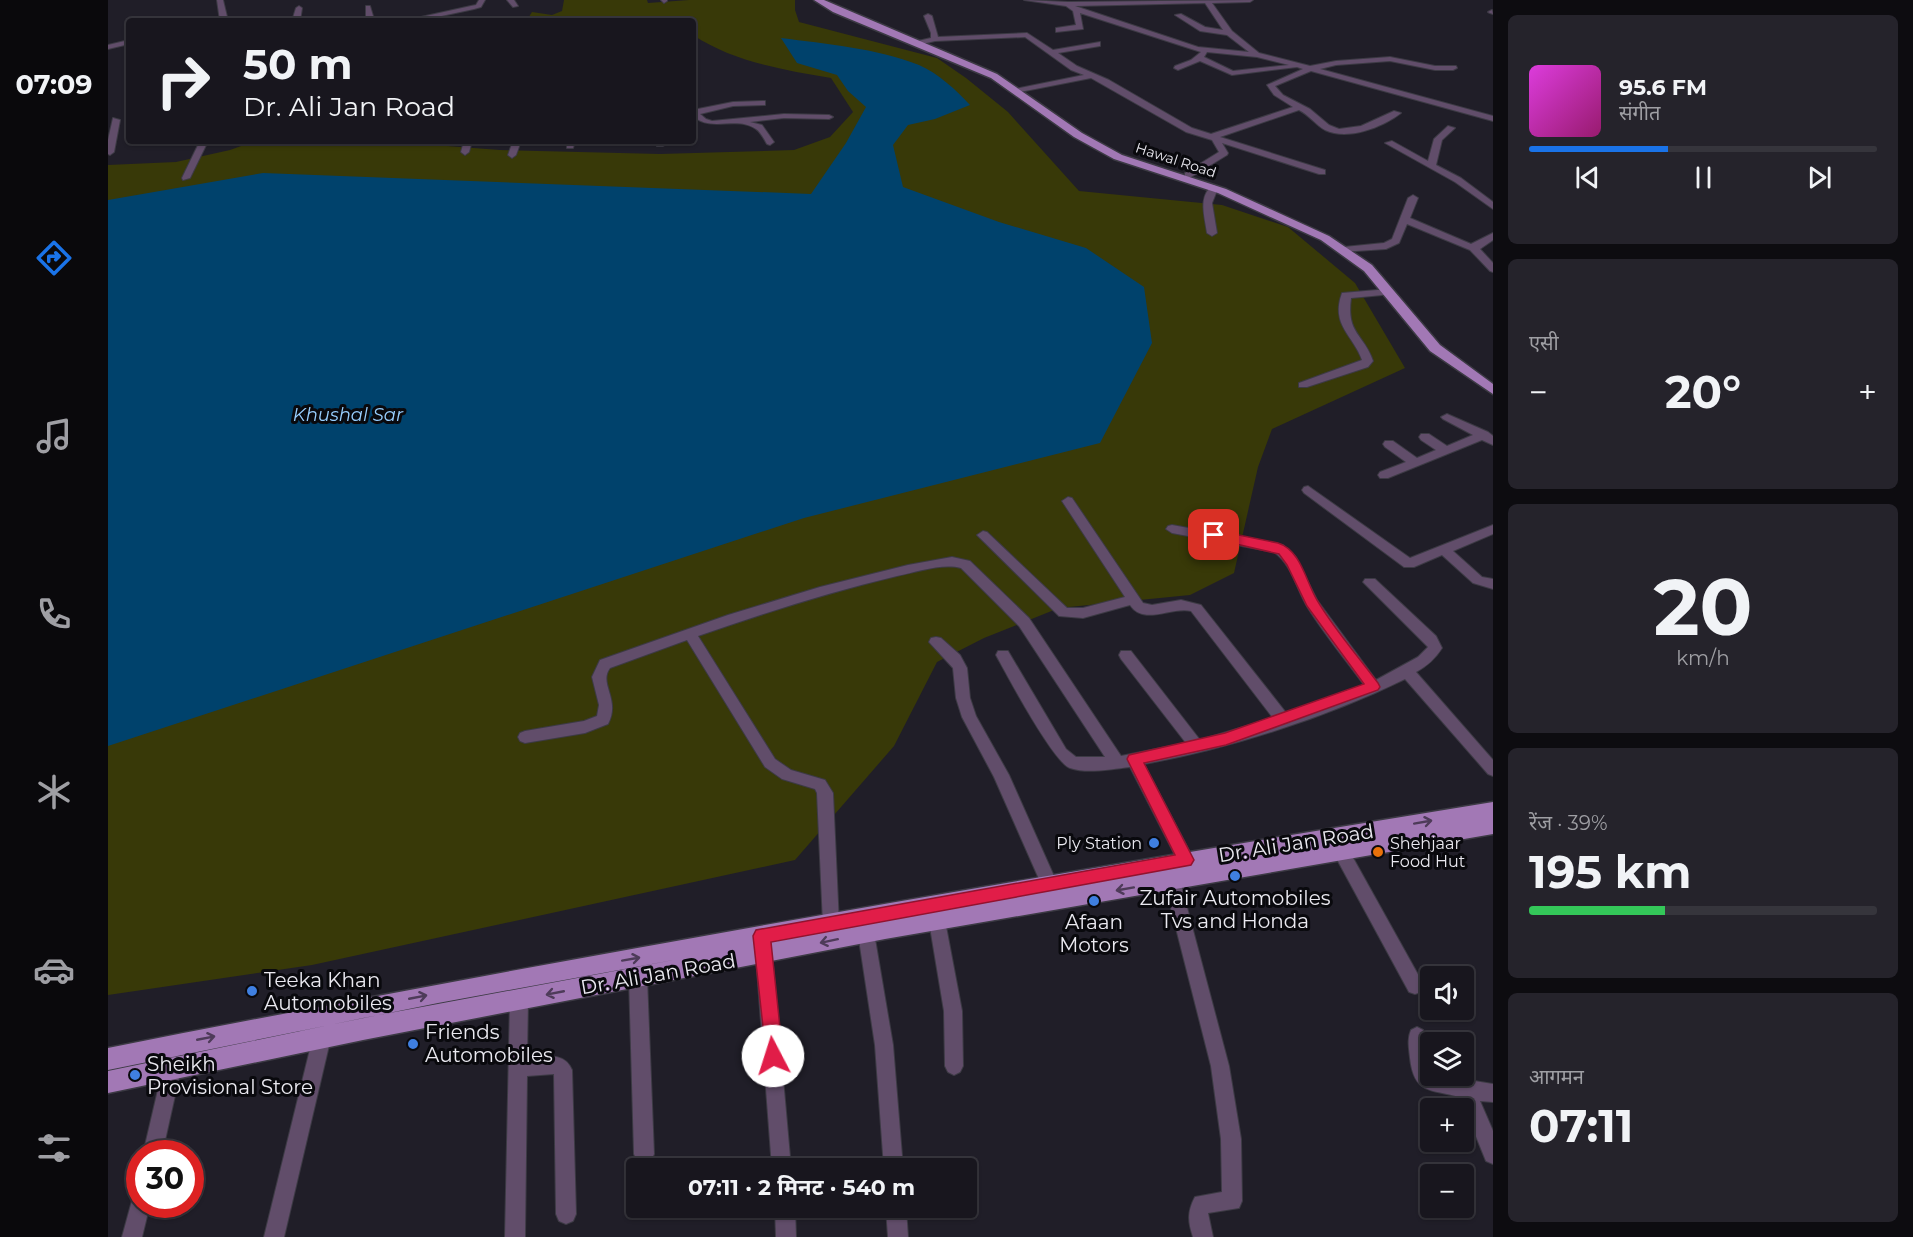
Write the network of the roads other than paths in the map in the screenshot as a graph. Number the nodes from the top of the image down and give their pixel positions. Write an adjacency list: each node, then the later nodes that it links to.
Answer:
1 (220, 0): 15 (street)
2 (482, 0): 18 (street)
3 (818, 0): 21 (main road, Hawal Road)
4 (825, 0): 21 (main road, Hawal Road)
5 (1027, 0): 9 (street)
6 (1250, 0): 8 (street)
7 (1145, 1): 8 (street); 9 (street)
8 (1214, 1): 20 (street)
9 (1068, 4): 12 (street)
10 (368, 7): 17 (street)
11 (299, 8): 16 (street)
12 (1076, 10): 19 (street); 25 (street)
13 (1179, 15): 20 (street)
14 (928, 16): 21 (street)
15 (223, 18)
16 (297, 18)
17 (371, 18)
18 (443, 18)
19 (1059, 30)
20 (1229, 33): 27 (street)
21 (927, 41): 26 (street); 34 (main road, Hawal Road)
22 (126, 43): 24 (street)
23 (1097, 44): 26 (street)
24 (108, 47)
25 (1207, 50): 27 (street); 28 (street)
26 (1052, 52): 33 (street)
27 (1257, 55): 29 (street)
28 (1200, 58): 29 (street); 30 (street)
29 (1302, 66): 31 (street)
30 (1178, 68)
31 (1312, 68): 32 (street); 37 (street); 42 (street)
32 (1453, 68)
33 (1092, 76): 34 (street); 48 (street)
34 (1021, 90): 60 (main road, Hawal Road)
35 (743, 103): 36 (street); 39 (street); 46 (street)
36 (762, 104)
37 (1299, 107): 40 (street); 48 (street)
38 (1491, 108): 42 (street)
39 (696, 112)
40 (1397, 113)
41 (696, 114): 46 (street)
42 (1478, 116): 44 (street)
43 (829, 117): 46 (street)
44 (1493, 119)
45 (116, 120): 54 (street)
46 (740, 120): 49 (street)
47 (1451, 128): 57 (street)
48 (1213, 139): 58 (street); 60 (street)
49 (770, 142)
50 (1389, 143): 57 (street)
51 (203, 144): 59 (street)
52 (467, 144): 55 (street)
53 (516, 144): 56 (street)
54 (110, 152)
55 (465, 152)
56 (512, 155)
57 (1432, 164): 63 (street)
58 (1322, 172)
59 (186, 178)
60 (1191, 178): 61 (main road, Hawal Road); 68 (main road, Hawal Road)
61 (1214, 188): 65 (street); 68 (main road, Hawal Road)
62 (1413, 198): 64 (street)
63 (1493, 206)
64 (1404, 219): 67 (street); 68 (street)
65 (1212, 232)
66 (1493, 236): 67 (street)
67 (1473, 247): 69 (street)
68 (1350, 249): 70 (main road, Hawal Road); 71 (main road, Hawal Road)
69 (1493, 268)
70 (1389, 292): 72 (street); 73 (main road, Hawal Road)
71 (1493, 381)
72 (1303, 385)
73 (1493, 390)
74 (1447, 417): 76 (street)
75 (1425, 437): 78 (street)
76 (1488, 438): 78 (street)
77 (1389, 444): 79 (street)
78 (1445, 450): 79 (street)
79 (1415, 462): 80 (street)
80 (1384, 475)
81 (1308, 490): 86 (street)
82 (1068, 501): 89 (street)
83 (1172, 529): 95 (street)
84 (1493, 529): 86 (street)
85 (983, 535): 89 (street)
86 (1443, 549): 88 (street)
87 (1370, 582): 94 (street)
88 (1493, 584)
89 (1132, 600): 96 (street)
90 (690, 634): 97 (street); 100 (street); 109 (street)
91 (936, 642): 107 (street)
92 (1003, 655): 100 (street)
93 (1126, 655): 98 (street)
94 (1408, 673): 95 (street); 101 (street)
95 (1373, 687): 96 (street)
96 (1283, 720): 98 (street)
97 (525, 736)
98 (1197, 747): 99 (street)
99 (1134, 759): 100 (street); 105 (street)
100 (1116, 761)
101 (1493, 770)
102 (1493, 810): 105 (main road, Dr. Ali Jan Road, one-way to 102)
103 (1493, 826): 104 (main road, Dr. Ali Jan Road)
104 (1341, 852): 106 (main road, Dr. Ali Jan Road); 113 (street)
105 (1186, 860): 107 (main road, Dr. Ali Jan Road)
106 (1172, 881): 108 (main road, Dr. Ali Jan Road, one-way to 108); 140 (street)
107 (1049, 883): 110 (main road, Dr. Ali Jan Road)
108 (937, 921): 110 (main road, Dr. Ali Jan Road); 120 (street)
109 (831, 924): 110 (main road, Dr. Ali Jan Road); 111 (main road, Dr. Ali Jan Road)
110 (877, 926): 111 (main road, Dr. Ali Jan Road, one-way to 111); 130 (street)
111 (763, 945): 112 (main road, Dr. Ali Jan Road); 115 (main road, Dr. Ali Jan Road, one-way to 111); 129 (street)
112 (638, 978): 114 (main road, Dr. Ali Jan Road, one-way to 114); 127 (street)
113 (1415, 986)
114 (519, 1000): 115 (main road, Dr. Ali Jan Road); 121 (street)
115 (364, 1018): 117 (main road, Dr. Ali Jan Road); 118 (main road, Dr. Ali Jan Road, one-way to 115)
116 (1417, 1036): 124 (street)
117 (322, 1037): 122 (main road, Dr. Ali Jan Road); 136 (street)
118 (177, 1044): 119 (main road, Dr. Ali Jan Road); 122 (street)
119 (108, 1059)
120 (954, 1066)
121 (518, 1067): 131 (street); 137 (street)
122 (172, 1069): 123 (main road, Dr. Ali Jan Road); 126 (street)
123 (108, 1082)
124 (1466, 1090): 125 (street); 128 (street)
125 (1493, 1094)
126 (155, 1140)
127 (644, 1154)
128 (1493, 1154)
129 (781, 1158)
130 (893, 1158)
131 (566, 1214)
132 (137, 1218): 135 (street)
133 (785, 1218): 138 (street)
134 (897, 1218): 139 (street)
135 (132, 1237)
136 (274, 1237)
137 (515, 1237)
138 (786, 1237)
139 (898, 1237)
140 (1203, 1237)

